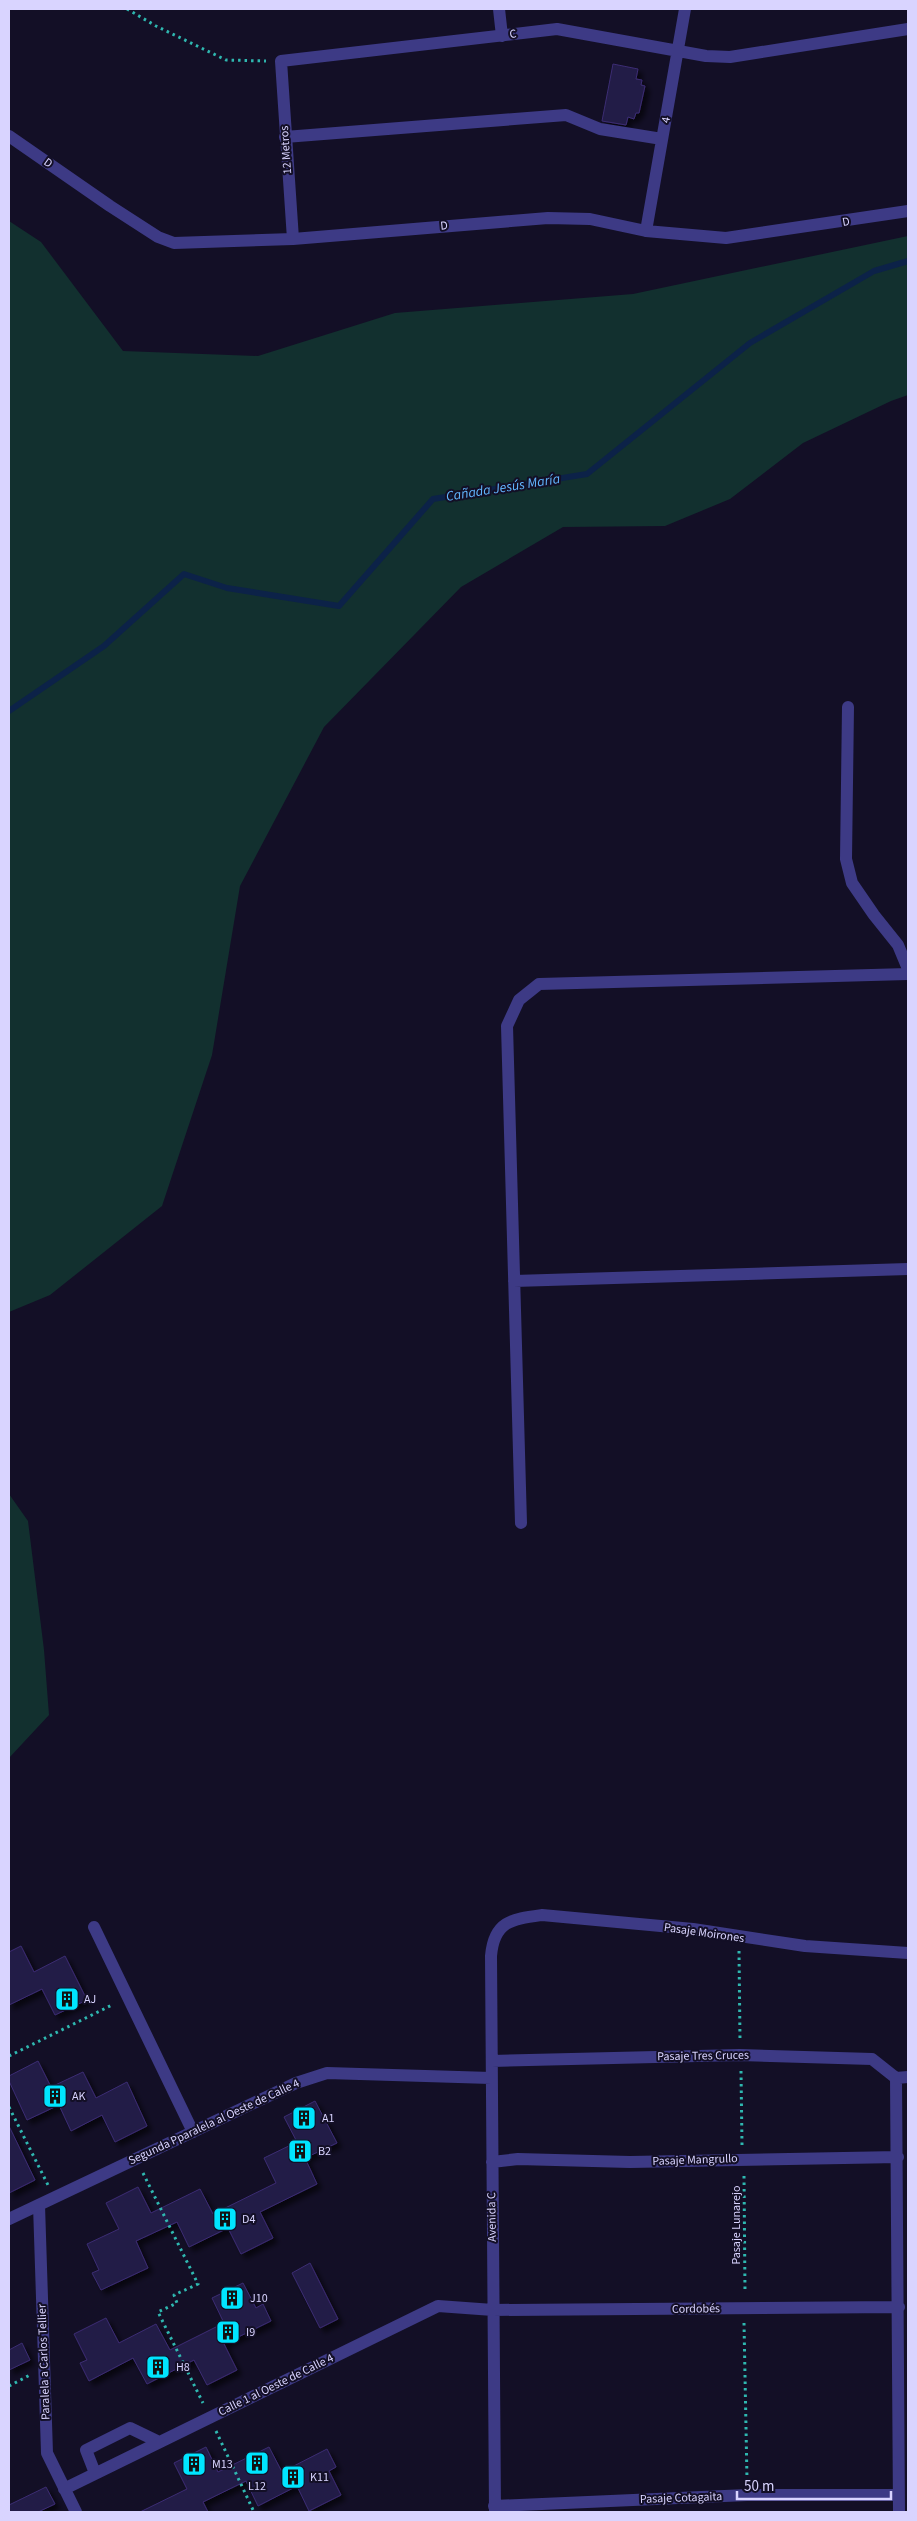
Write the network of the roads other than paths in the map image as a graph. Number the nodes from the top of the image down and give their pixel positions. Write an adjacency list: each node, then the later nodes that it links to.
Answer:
1 (499, 9): 4 (street)
2 (685, 9): 5 (street, 4)
3 (908, 29): 5 (street, C)
4 (502, 36): 5 (street, C); 6 (street, C)
5 (678, 51): 9 (street, 4)
6 (281, 61): 8 (street, 12 Metros)
7 (9, 136): 12 (street, D)
8 (285, 137): 9 (street); 12 (street, 12 Metros)
9 (662, 139): 11 (street, 4)
10 (908, 211): 11 (street, D)
11 (646, 231): 12 (street, D)
12 (293, 239)
13 (848, 707): 14 (street)
14 (908, 969)
15 (908, 974): 17 (street)
16 (908, 1270): 17 (street)
17 (514, 1281): 18 (street)
18 (521, 1523)
19 (502, 1926): 21 (street, Pasaje Moirones); 22 (street, Avenida C)
20 (94, 1927): 25 (street)
21 (908, 1953)
22 (492, 2061): 23 (street, Avenida C); 24 (street, Pasaje Tres Cruces)
23 (491, 2078): 25 (street, Segunda Pparalela al Oeste de Calle 4); 27 (street, Avenida C)
24 (902, 2078): 26 (street)
25 (193, 2132): 28 (street, Segunda Pparalela al Oeste de Calle 4)
26 (898, 2157): 27 (street, Pasaje Mangrullo); 30 (street)
27 (492, 2162): 31 (street, Avenida C)
28 (39, 2205): 29 (street, Segunda Pparalela al Oeste de Calle 4); 34 (street, Paralela a Carlos Tellier)
29 (9, 2219)
30 (899, 2307): 31 (street, Cordobés); 35 (street)
31 (493, 2310): 32 (street, Calle 1 al Oeste de Calle 4); 36 (street, Avenida C)
32 (159, 2442): 33 (street, Calle 1 al Oeste de Calle 4); 33 (street)
33 (96, 2473): 34 (street, Calle 1 al Oeste de Calle 4)
34 (64, 2489): 37 (street, Paralela a Carlos Tellier)
35 (898, 2495): 36 (street, Pasaje Cotagaita); 38 (street)
36 (494, 2509)
37 (76, 2512)
38 (899, 2512)

